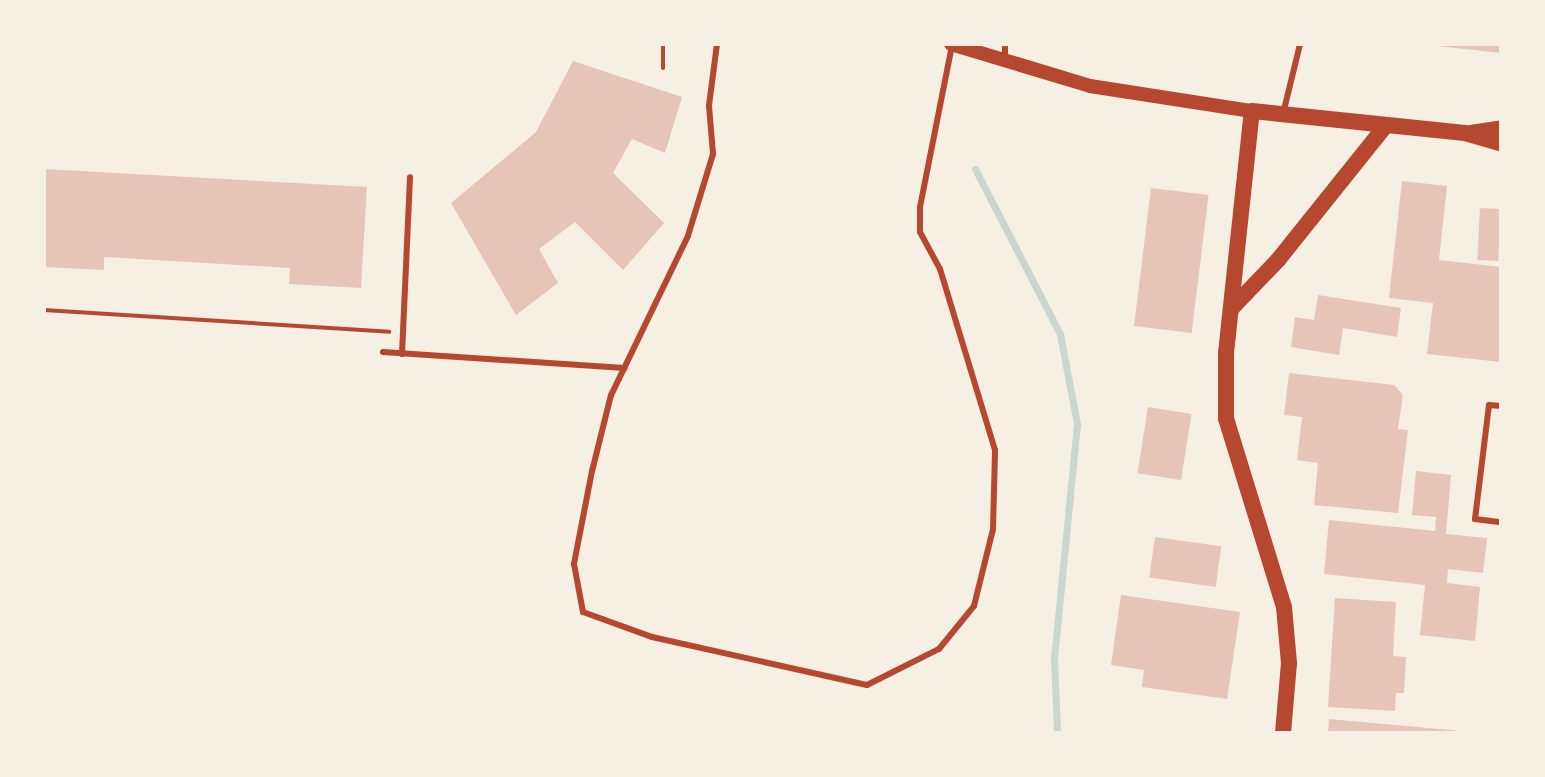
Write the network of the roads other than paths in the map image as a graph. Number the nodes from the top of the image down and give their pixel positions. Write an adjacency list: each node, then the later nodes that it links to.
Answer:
1 (717, 44): 16 (lane)
2 (951, 44): 5 (street); 16 (lane)
3 (1005, 44): 5 (lane)
4 (1300, 44): 7 (lane)
5 (1005, 64): 6 (street)
6 (1252, 111): 7 (main road); 13 (main road)
7 (1283, 114): 8 (main road)
8 (1386, 125): 10 (main road); 13 (main road)
9 (1501, 128): 10 (main road)
10 (1465, 133): 11 (main road)
11 (1501, 143)
12 (410, 177): 15 (lane)
13 (1231, 309): 19 (main road)
14 (383, 352): 15 (lane)
15 (402, 354): 16 (lane)
16 (624, 368)
17 (1501, 406): 18 (lane)
18 (1501, 522)
19 (1283, 733)

